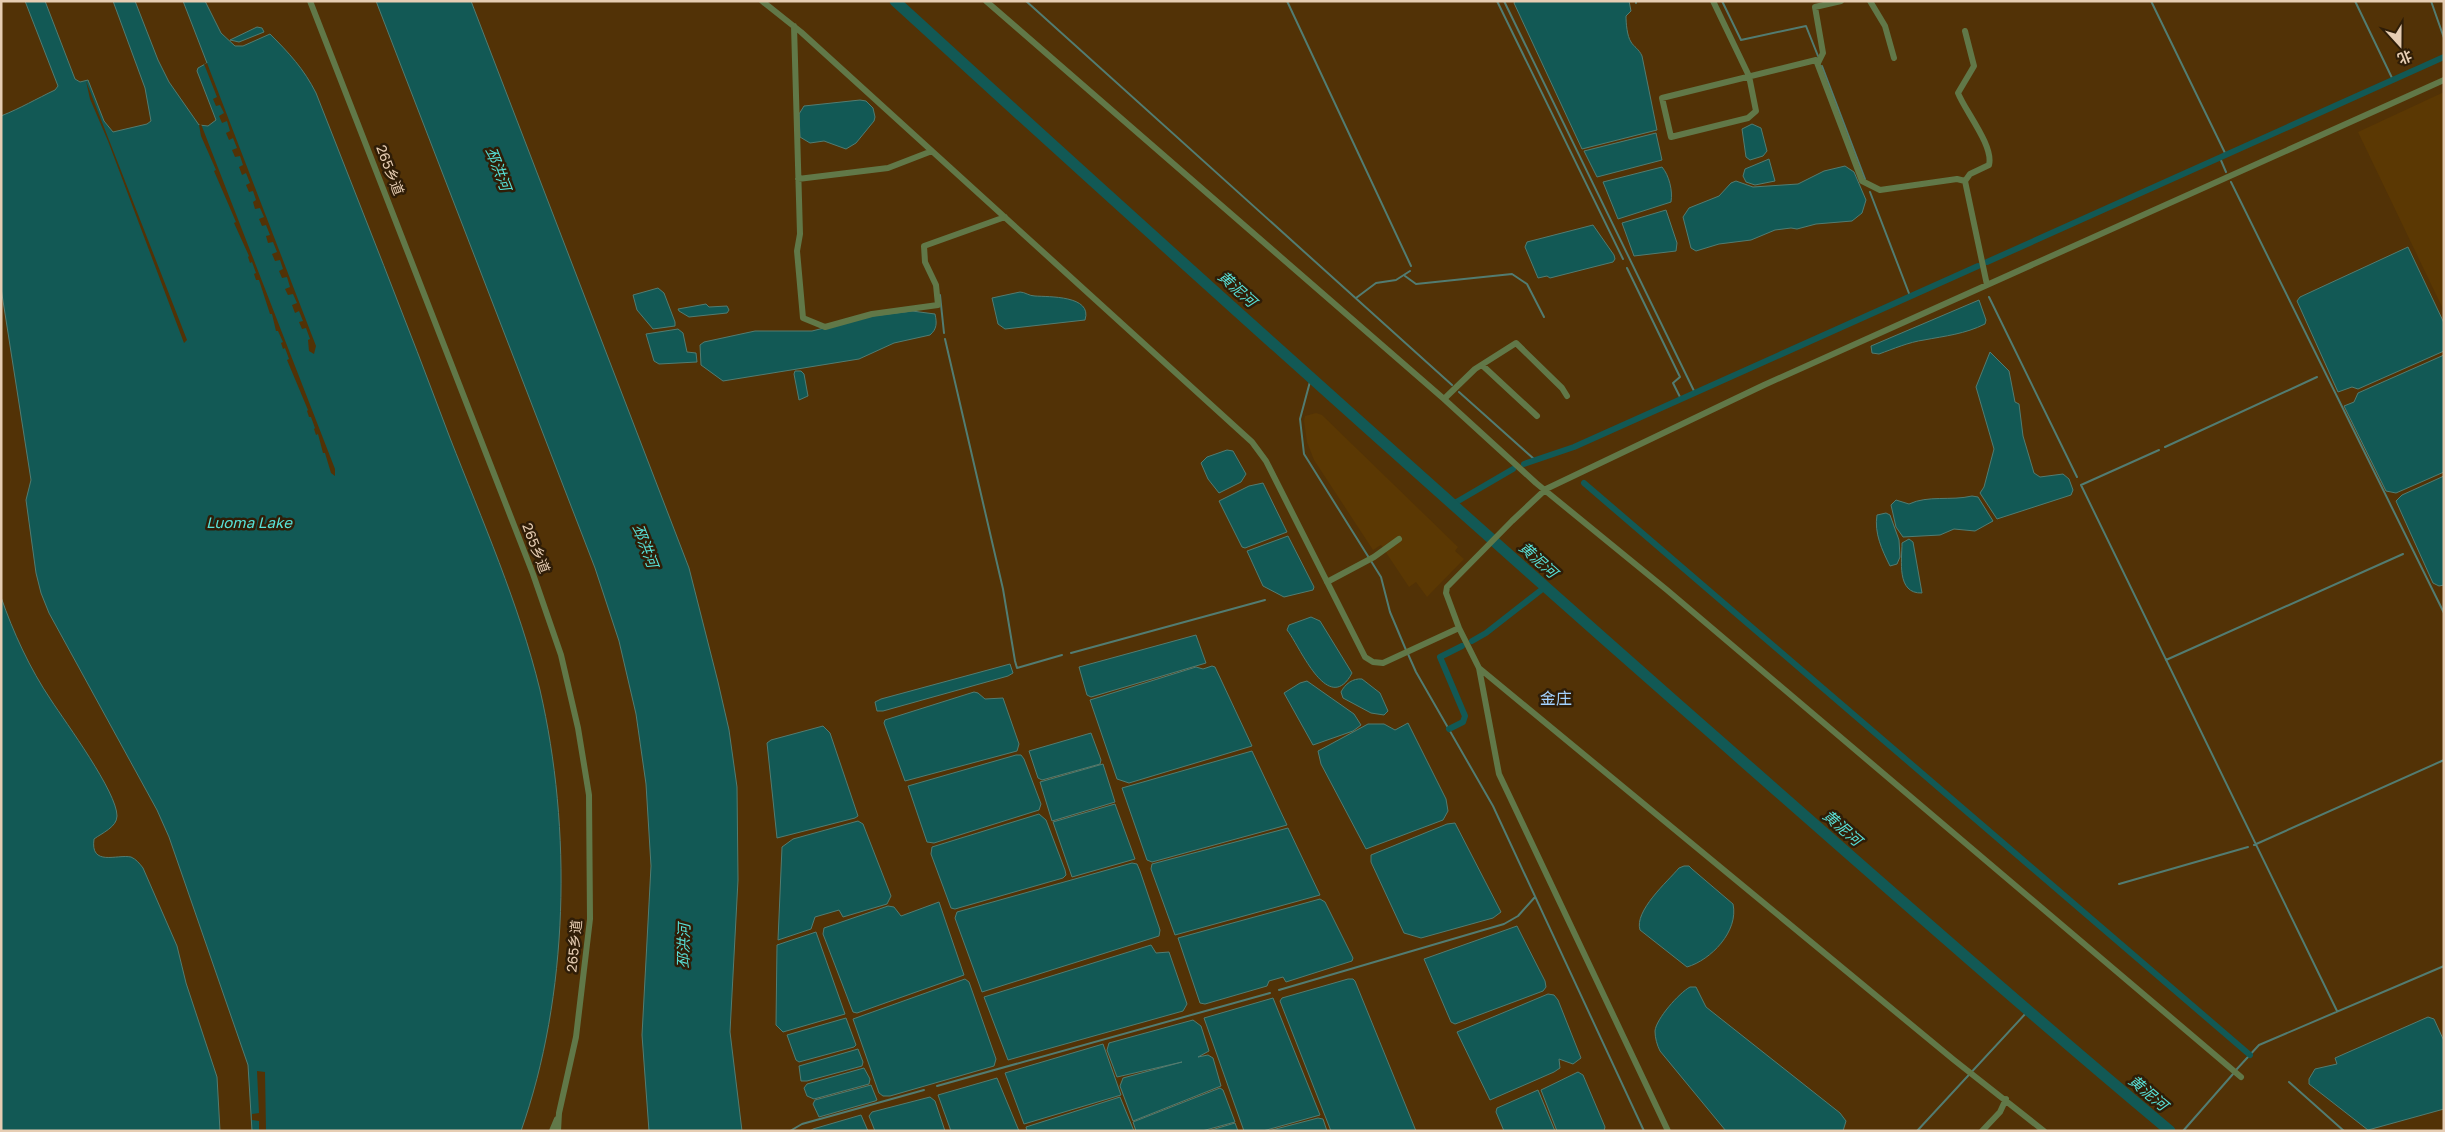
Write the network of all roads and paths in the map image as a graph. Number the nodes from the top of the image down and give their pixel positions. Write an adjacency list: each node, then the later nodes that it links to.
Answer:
1 (310, 1): 29 (street, 265乡道)
2 (762, 1): 7 (street)
3 (986, 1): 20 (street)
4 (1713, 1): 11 (street)
5 (1841, 1): 10 (street)
6 (1870, 1): 9 (street)
7 (794, 26): 13 (street); 14 (street)
8 (1965, 31): 15 (street)
9 (1894, 58)
10 (1818, 63): 11 (street); 15 (street)
11 (1749, 76): 11 (street)
12 (2444, 80): 17 (street)
13 (932, 151): 14 (street); 16 (street)
14 (798, 178): 16 (street)
15 (1965, 181): 17 (street)
16 (1005, 217): 24 (street)
17 (1987, 285): 22 (street)
18 (1482, 365): 19 (street); 20 (street); 21 (street)
19 (1567, 396)
20 (1444, 399): 22 (street)
21 (1537, 416)
22 (1546, 489): 25 (street); 27 (street)
23 (1399, 539): 24 (street)
24 (1327, 582): 25 (street)
25 (1459, 628): 26 (street)
26 (1479, 668): 28 (street); 32 (street)
27 (2241, 1077)
28 (2006, 1099): 33 (street); 34 (street)
29 (559, 1113): 30 (street); 31 (street, 265乡道)
30 (552, 1131)
31 (558, 1131)
32 (1668, 1131)
33 (1982, 1131)
34 (2044, 1131)

